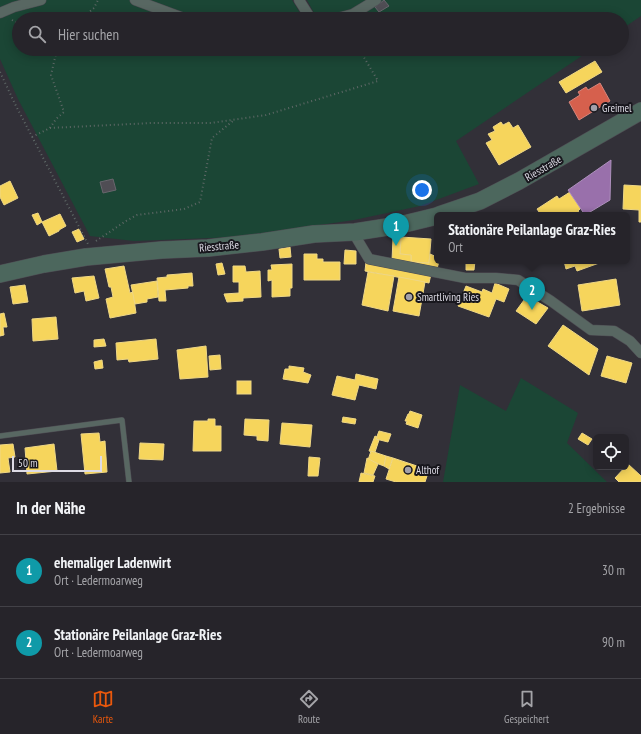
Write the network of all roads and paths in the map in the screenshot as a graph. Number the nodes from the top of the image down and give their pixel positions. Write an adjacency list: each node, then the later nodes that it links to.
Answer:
1 (41, 0): 10 (street)
2 (98, 0): 6 (path)
3 (135, 0): 7 (street)
4 (299, 0): 8 (street)
5 (376, 0): 9 (street)
6 (89, 12)
7 (167, 12)
8 (307, 12)
9 (356, 12)
10 (0, 13)
11 (55, 56): 16 (path)
12 (363, 56): 15 (path)
13 (0, 72): 17 (path)
14 (641, 111): 18 (main road, Riesstraße)
15 (235, 119): 16 (path); 21 (path)
16 (50, 128): 17 (path)
17 (32, 137): 21 (path)
18 (446, 212)
19 (434, 216): 20 (main road, Riesstraße)
20 (355, 232): 21 (main road, Riesstraße); 23 (street)
21 (93, 252): 22 (main road, Riesstraße)
22 (0, 274)
23 (641, 354)
24 (0, 436): 25 (lane)
25 (129, 482)

